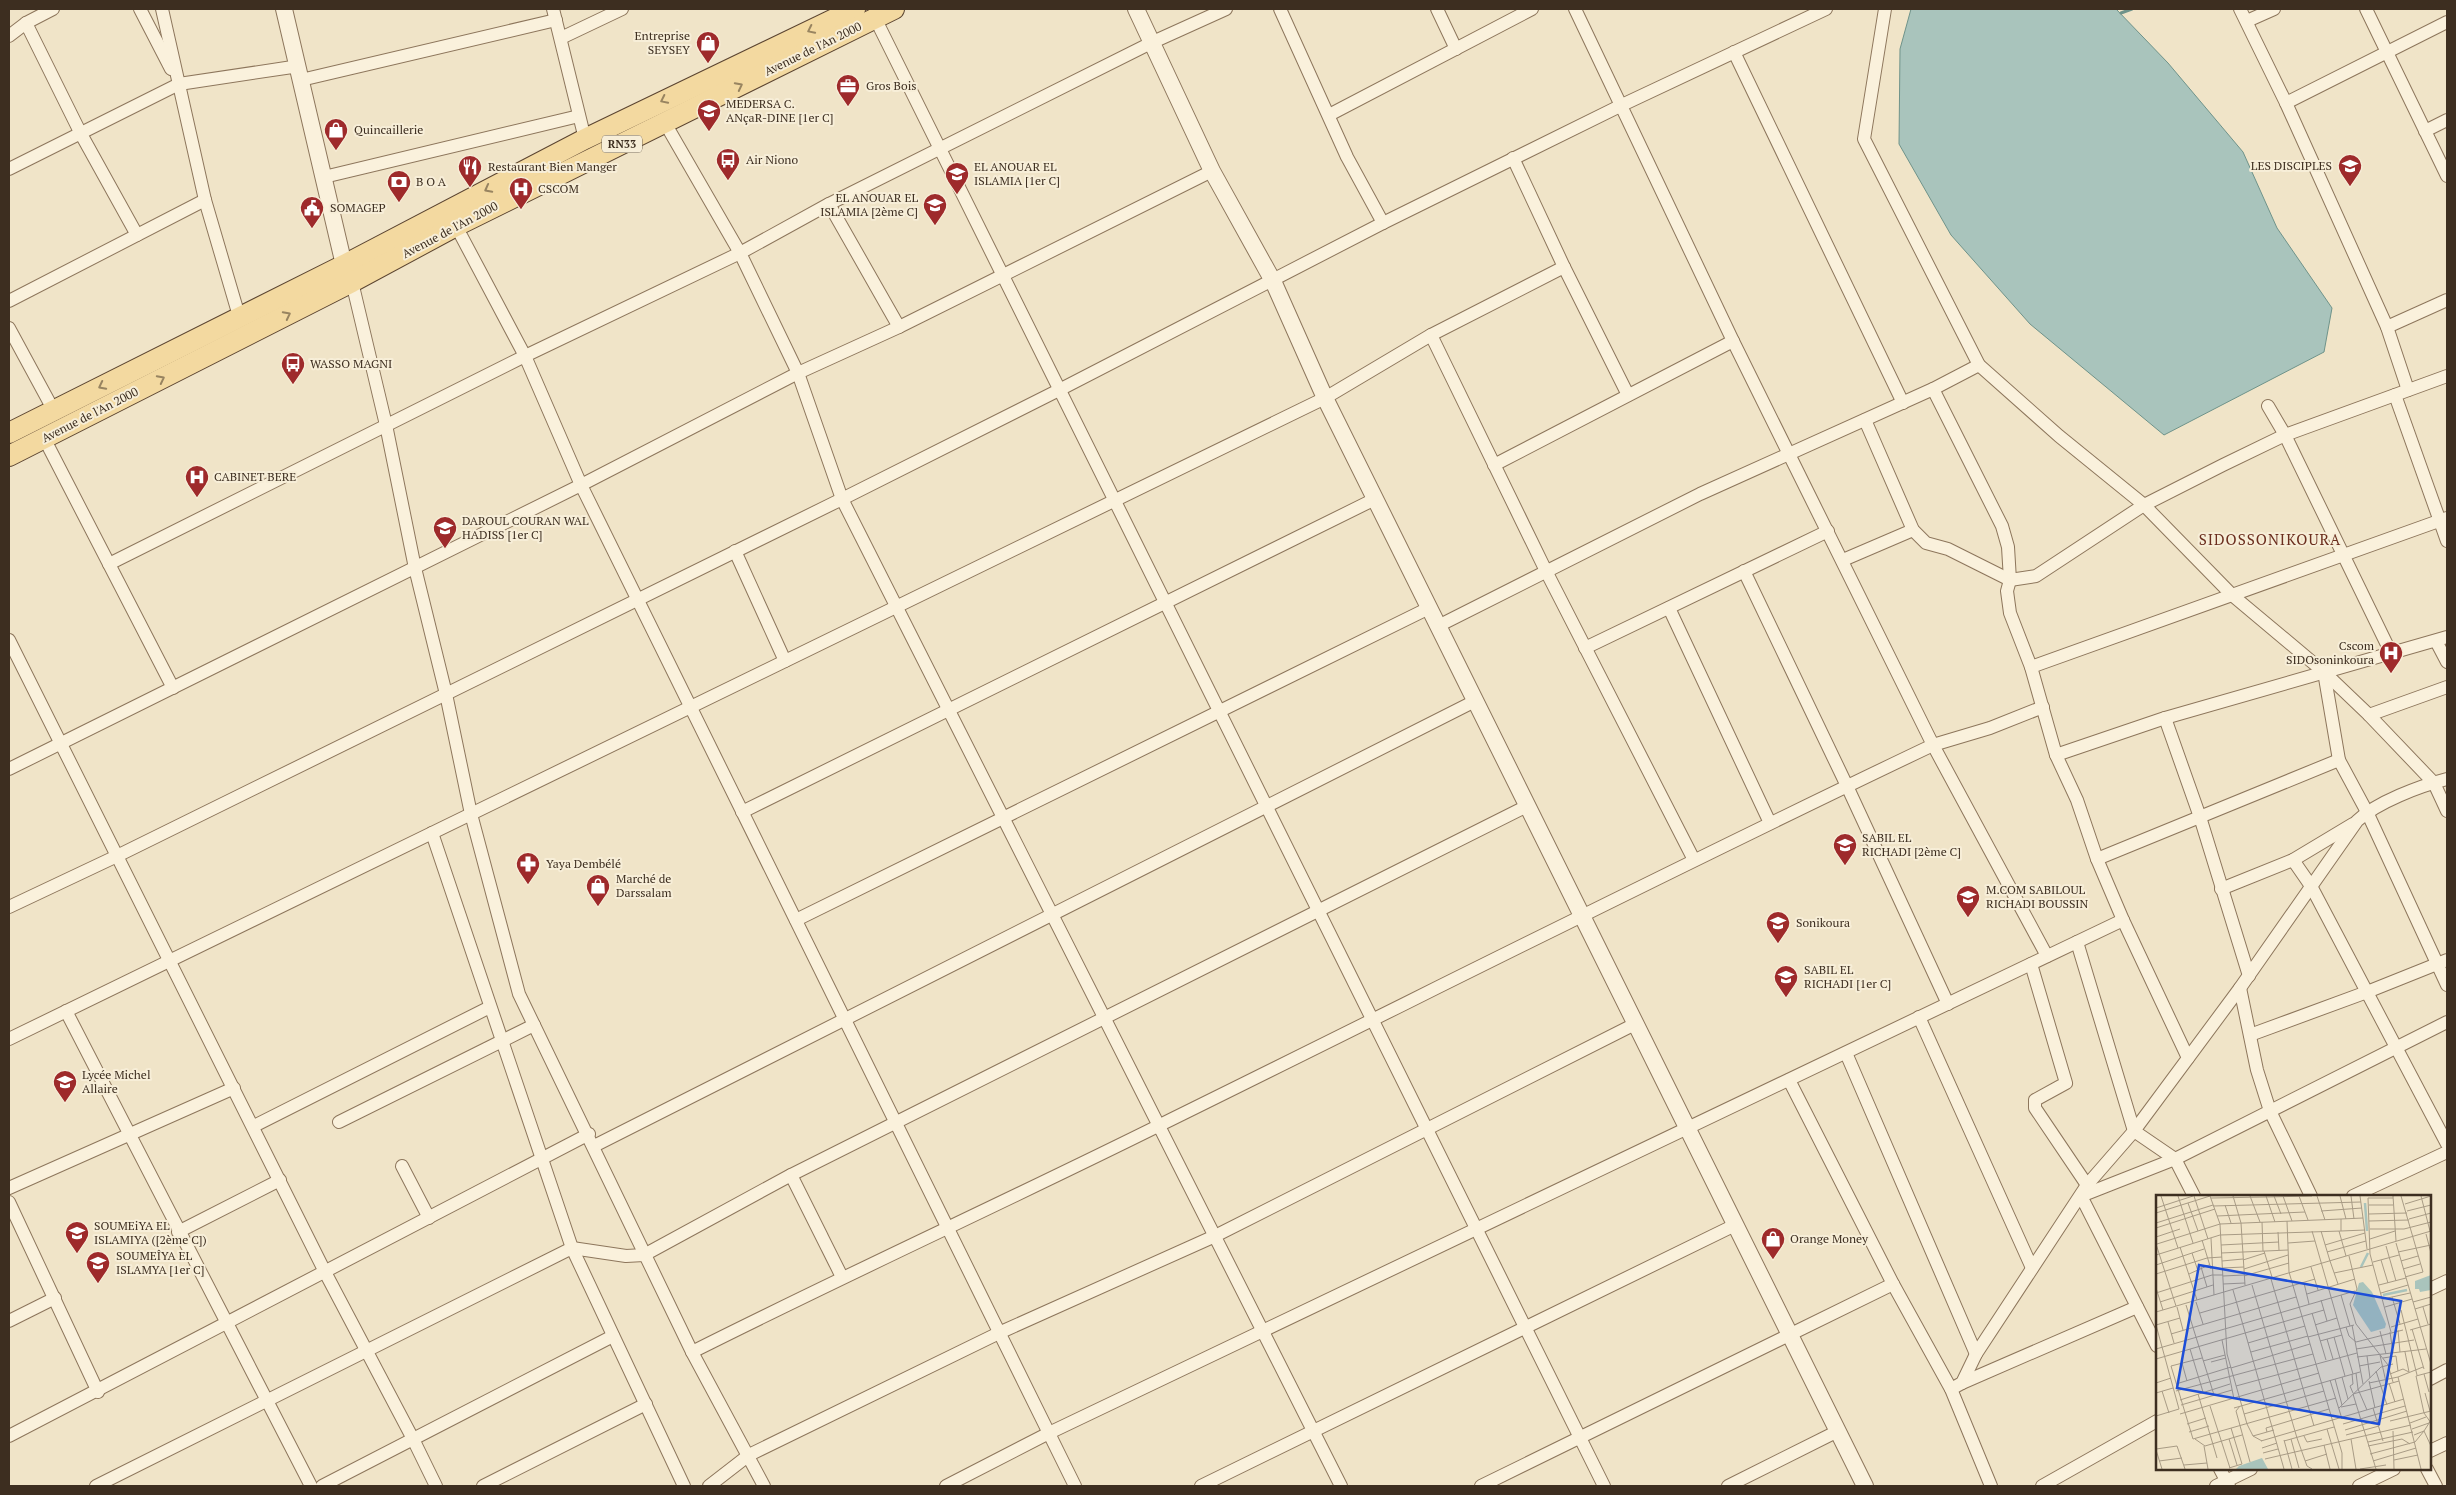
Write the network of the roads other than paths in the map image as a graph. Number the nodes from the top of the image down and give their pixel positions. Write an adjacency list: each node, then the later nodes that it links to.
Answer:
1 (53, 9): 23 (street)
2 (140, 9): 31 (street)
3 (162, 9): 31 (street)
4 (284, 9): 30 (street)
5 (622, 9): 25 (street)
6 (855, 9): 40 (main road, Avenue de l'An 2000 / RN33, one-way to 40)
7 (894, 9): 20 (main road, Avenue de l'An 2000 / RN33)
8 (1136, 9): 26 (street)
9 (1226, 9): 26 (street)
10 (1280, 9): 34 (street)
11 (1436, 9): 27 (street)
12 (1532, 9): 27 (street)
13 (1575, 9): 33 (street)
14 (1826, 9): 28 (street)
15 (1885, 9): 66 (street)
16 (2240, 9): 21 (street)
17 (2274, 9): 21 (street)
18 (2366, 9): 29 (street)
19 (554, 14): 25 (street); 30 (street)
20 (875, 18): 37 (main road, Avenue de l'An 2000 / RN33, one-way to 20); 41 (street)
21 (2247, 21): 32 (street)
22 (2447, 22): 29 (street)
23 (26, 23): 24 (street); 39 (street)
24 (9, 36)
25 (561, 38): 35 (street)
26 (1153, 42): 41 (street); 44 (street)
27 (1456, 49): 34 (street)
28 (1734, 52): 33 (street); 75 (street)
29 (2387, 53): 32 (street); 38 (street)
30 (300, 73): 31 (street); 46 (street)
31 (178, 84): 39 (street); 47 (street)
32 (2286, 103): 61 (street)
33 (1622, 106): 42 (street); 64 (street)
34 (1329, 115): 49 (street)
35 (579, 116): 40 (street); 46 (street)
36 (2447, 120): 38 (street)
37 (665, 123): 50 (main road, Avenue de l'An 2000 / RN33); 52 (street)
38 (2425, 131): 45 (street)
39 (81, 134): 43 (street); 51 (street)
40 (584, 139): 54 (main road, Avenue de l'An 2000 / RN33, one-way to 54)
41 (940, 148): 48 (street); 55 (street)
42 (1513, 158): 49 (street); 53 (street)
43 (9, 169)
44 (1212, 171): 55 (street); 56 (street)
45 (2447, 176)
46 (324, 177): 54 (street)
47 (205, 200): 51 (street); 59 (street)
48 (829, 204): 52 (street); 60 (street)
49 (1383, 223): 56 (street)
50 (456, 226): 54 (main road, Avenue de l'An 2000 / RN33); 65 (street)
51 (137, 235): 58 (street)
52 (740, 253): 65 (street); 67 (street)
53 (1564, 267): 63 (street); 72 (street)
54 (348, 273): 59 (main road, Avenue de l'An 2000); 79 (street); 82 (main road, Avenue de l'An 2000, one-way to 54)
55 (1003, 275): 60 (street); 70 (street)
56 (1273, 281): 70 (street); 74 (street)
57 (2447, 300): 61 (street)
58 (9, 301)
59 (239, 316): 77 (main road, Avenue de l'An 2000, one-way to 77)
60 (899, 327): 67 (street)
61 (2387, 327): 71 (street)
62 (9, 328): 77 (street)
63 (1431, 335): 74 (street); 85 (street)
64 (1733, 341): 72 (street); 83 (street)
65 (525, 356): 79 (street); 86 (street)
66 (1979, 365): 69 (street); 90 (street)
67 (798, 373): 86 (street); 88 (street)
68 (2447, 376): 71 (street)
69 (1933, 389): 75 (street); 102 (street)
70 (1061, 390): 88 (street); 89 (street)
71 (2408, 390): 73 (street)
72 (1628, 395): 85 (street)
73 (2395, 395): 81 (street); 91 (street)
74 (1325, 398): 87 (street); 89 (street)
75 (1903, 403): 78 (street)
76 (2268, 406): 81 (street)
77 (54, 411): 80 (main road, Avenue de l'An 2000)
78 (1865, 420): 83 (street); 92 (street)
79 (386, 426): 98 (street); 99 (street)
80 (9, 433)
81 (2285, 435): 90 (street); 96 (street)
82 (44, 438): 84 (main road, Avenue de l'An 2000); 98 (street)
83 (1790, 453): 93 (street); 100 (street)
84 (9, 456)
85 (1494, 464): 100 (street)
86 (581, 485): 99 (street); 104 (street)
87 (1374, 498): 105 (street); 107 (street)
88 (842, 499): 95 (street); 106 (street)
89 (1116, 499): 105 (street); 106 (street)
90 (2144, 505): 102 (street); 103 (street)
91 (2444, 519): 94 (street); 96 (street)
92 (1913, 530): 97 (street); 102 (street)
93 (1828, 531): 97 (street); 101 (street)
94 (2447, 541)
95 (735, 551): 104 (street); 114 (street)
96 (2344, 554): 103 (street); 113 (street)
97 (1843, 560): 129 (street)
98 (109, 564): 119 (street)
99 (415, 568): 119 (street); 120 (street)
100 (1546, 571): 109 (street); 112 (street)
101 (1744, 572): 108 (street); 135 (street)
102 (2010, 580): 116 (street)
103 (2232, 594): 116 (street); 117 (street)
104 (639, 599): 120 (street); 122 (street)
105 (1165, 601): 124 (street); 125 (street)
106 (897, 607): 114 (street); 124 (street)
107 (1429, 608): 109 (street); 125 (street)
108 (1669, 608): 112 (street); 145 (street)
109 (1438, 626): 121 (street)
110 (2442, 639): 113 (street); 115 (street)
111 (9, 640): 128 (street)
112 (1585, 648): 149 (street)
113 (2392, 655): 117 (street)
114 (785, 661): 122 (street)
115 (2447, 662)
116 (2031, 667): 123 (street)
117 (2324, 672): 126 (street); 127 (street); 131 (street)
118 (2447, 687): 126 (street)
119 (173, 688): 128 (street)
120 (446, 694): 141 (street); 147 (street)
121 (1475, 701): 136 (street); 137 (street)
122 (691, 707): 139 (street); 141 (street)
123 (2043, 707): 129 (street); 130 (street)
124 (949, 710): 139 (street); 143 (street)
125 (1219, 710): 136 (street); 143 (street)
126 (2369, 715): 134 (street)
127 (2165, 718): 130 (street); 142 (street)
128 (61, 744): 132 (street); 147 (street)
129 (1933, 745): 135 (street); 160 (street)
130 (2056, 755): 148 (street)
131 (2338, 760): 140 (street); 142 (street)
132 (9, 769)
133 (2447, 780): 134 (street)
134 (2434, 783): 138 (street); 140 (street)
135 (1847, 786): 145 (street); 168 (street)
136 (1267, 806): 154 (street); 155 (street)
137 (1527, 806): 154 (street); 156 (street)
138 (2447, 810)
139 (742, 812): 157 (street)
140 (2367, 812): 144 (street); 162 (street)
141 (470, 814): 146 (street); 177 (street)
142 (2200, 817): 148 (street); 152 (street)
143 (1004, 818): 155 (street); 157 (street)
144 (2357, 821): 150 (street); 151 (street)
145 (1770, 824): 149 (street)
146 (432, 833): 161 (street); 169 (street)
147 (117, 856): 153 (street); 161 (street)
148 (2097, 859): 158 (street)
149 (1694, 860): 156 (street)
150 (2293, 860): 151 (street); 152 (street)
151 (2311, 886): 164 (street); 167 (street)
152 (2221, 889): 164 (street)
153 (9, 907)
154 (1318, 910): 171 (street); 172 (street)
155 (1052, 915): 171 (street); 174 (street)
156 (1581, 915): 172 (street); 176 (street)
157 (796, 920): 174 (street)
158 (2123, 920): 159 (street); 183 (street)
159 (2077, 942): 160 (street); 193 (street)
160 (2047, 956): 163 (street)
161 (170, 960): 170 (street); 185 (street)
162 (2442, 962): 165 (street); 167 (street)
163 (2031, 964): 168 (street); 204 (street)
164 (2249, 976): 166 (street)
165 (2447, 985)
166 (2240, 988): 178 (street); 183 (street)
167 (2368, 992): 178 (street); 181 (street)
168 (1948, 1004): 173 (street)
169 (490, 1007): 180 (street); 190 (street)
170 (66, 1011): 179 (street); 194 (street)
171 (1105, 1018): 188 (street); 189 (street)
172 (1372, 1018): 189 (street); 191 (street)
173 (1919, 1018): 182 (street); 217 (street)
174 (845, 1020): 188 (street); 195 (street)
175 (2447, 1022): 181 (street)
176 (1635, 1024): 191 (street); 192 (street)
177 (534, 1025): 180 (street); 195 (street)
178 (2250, 1035): 186 (street)
179 (9, 1039)
180 (502, 1042): 187 (street); 198 (street)
181 (2397, 1047): 186 (street); 196 (street)
182 (1846, 1053): 184 (street); 235 (street)
183 (2188, 1058): 193 (street)
184 (1789, 1080): 192 (street); 221 (street)
185 (234, 1088): 190 (street); 194 (street)
186 (2270, 1111): 199 (street); 206 (street)
187 (339, 1122)
188 (896, 1122): 201 (street); 211 (street)
189 (1159, 1125): 211 (street); 214 (street)
190 (254, 1126): 202 (street)
191 (1427, 1128): 212 (street); 214 (street)
192 (1686, 1129): 210 (street); 212 (street)
193 (2134, 1131): 199 (street); 204 (street)
194 (130, 1136): 203 (street); 213 (street)
195 (591, 1140): 198 (street); 216 (street)
196 (2447, 1144)
197 (2447, 1152): 207 (street)
198 (542, 1159): 209 (street); 215 (street)
199 (2175, 1159): 204 (street); 205 (street)
200 (402, 1166): 209 (street)
201 (791, 1175): 216 (street); 219 (street)
202 (280, 1180): 213 (street); 218 (street)
203 (9, 1188)
204 (2084, 1190): 217 (street); 224 (street)
205 (2193, 1195)
206 (2311, 1195)
207 (2355, 1195)
208 (9, 1202): 223 (street)
209 (429, 1218): 218 (street)
210 (1735, 1225): 227 (street); 230 (street)
211 (948, 1226): 219 (street); 229 (street)
212 (1476, 1229): 227 (street); 228 (street)
213 (178, 1232): 226 (street)
214 (1215, 1236): 228 (street); 229 (street)
215 (572, 1248): 216 (street); 231 (street); 233 (street)
216 (644, 1255): 234 (street)
217 (2032, 1268): 235 (street)
218 (325, 1272): 226 (street); 233 (street)
219 (842, 1277): 234 (street)
220 (2447, 1281): 222 (street)
221 (1893, 1284): 230 (street); 238 (street)
222 (2431, 1289)
223 (55, 1298): 225 (street); 239 (street)
224 (2137, 1307): 232 (street); 238 (street)
225 (9, 1321)
226 (225, 1323): 239 (street); 240 (street)
227 (1525, 1326): 243 (street); 247 (street)
228 (1263, 1331): 243 (street); 245 (street)
229 (1001, 1332): 245 (street); 251 (street)
230 (1791, 1334): 244 (street); 247 (street)
231 (613, 1336): 241 (street); 248 (street)
232 (2156, 1344)
233 (366, 1350): 240 (street); 248 (street)
234 (692, 1352): 251 (street)
235 (1976, 1354): 238 (street)
236 (2447, 1370): 237 (street)
237 (2431, 1378)
238 (1957, 1386): 273 (street)
239 (98, 1392): 246 (street)
240 (266, 1401): 257 (street); 258 (street)
241 (646, 1404): 261 (street); 262 (street)
242 (2156, 1422): 274 (street)
243 (1314, 1431): 267 (street); 268 (street)
244 (1838, 1431): 271 (street); 272 (street)
245 (1049, 1433): 265 (street); 266 (street)
246 (9, 1436)
247 (1579, 1438): 269 (street); 270 (street)
248 (413, 1439): 259 (street); 260 (street)
249 (2447, 1443): 250 (street)
250 (2431, 1451)
251 (749, 1455): 263 (street); 264 (street)
252 (2220, 1470): 256 (street)
253 (2249, 1470): 256 (street)
254 (2392, 1470): 275 (street)
255 (2428, 1470): 276 (street)
256 (2224, 1484)
257 (96, 1486)
258 (311, 1486)
259 (322, 1486)
260 (436, 1486)
261 (483, 1486)
262 (684, 1486)
263 (709, 1486)
264 (764, 1486)
265 (946, 1486)
266 (1075, 1486)
267 (1201, 1486)
268 (1341, 1486)
269 (1482, 1486)
270 (1604, 1486)
271 (1728, 1486)
272 (1865, 1486)
273 (1991, 1486)
274 (2042, 1486)
275 (2359, 1486)
276 (2436, 1486)

